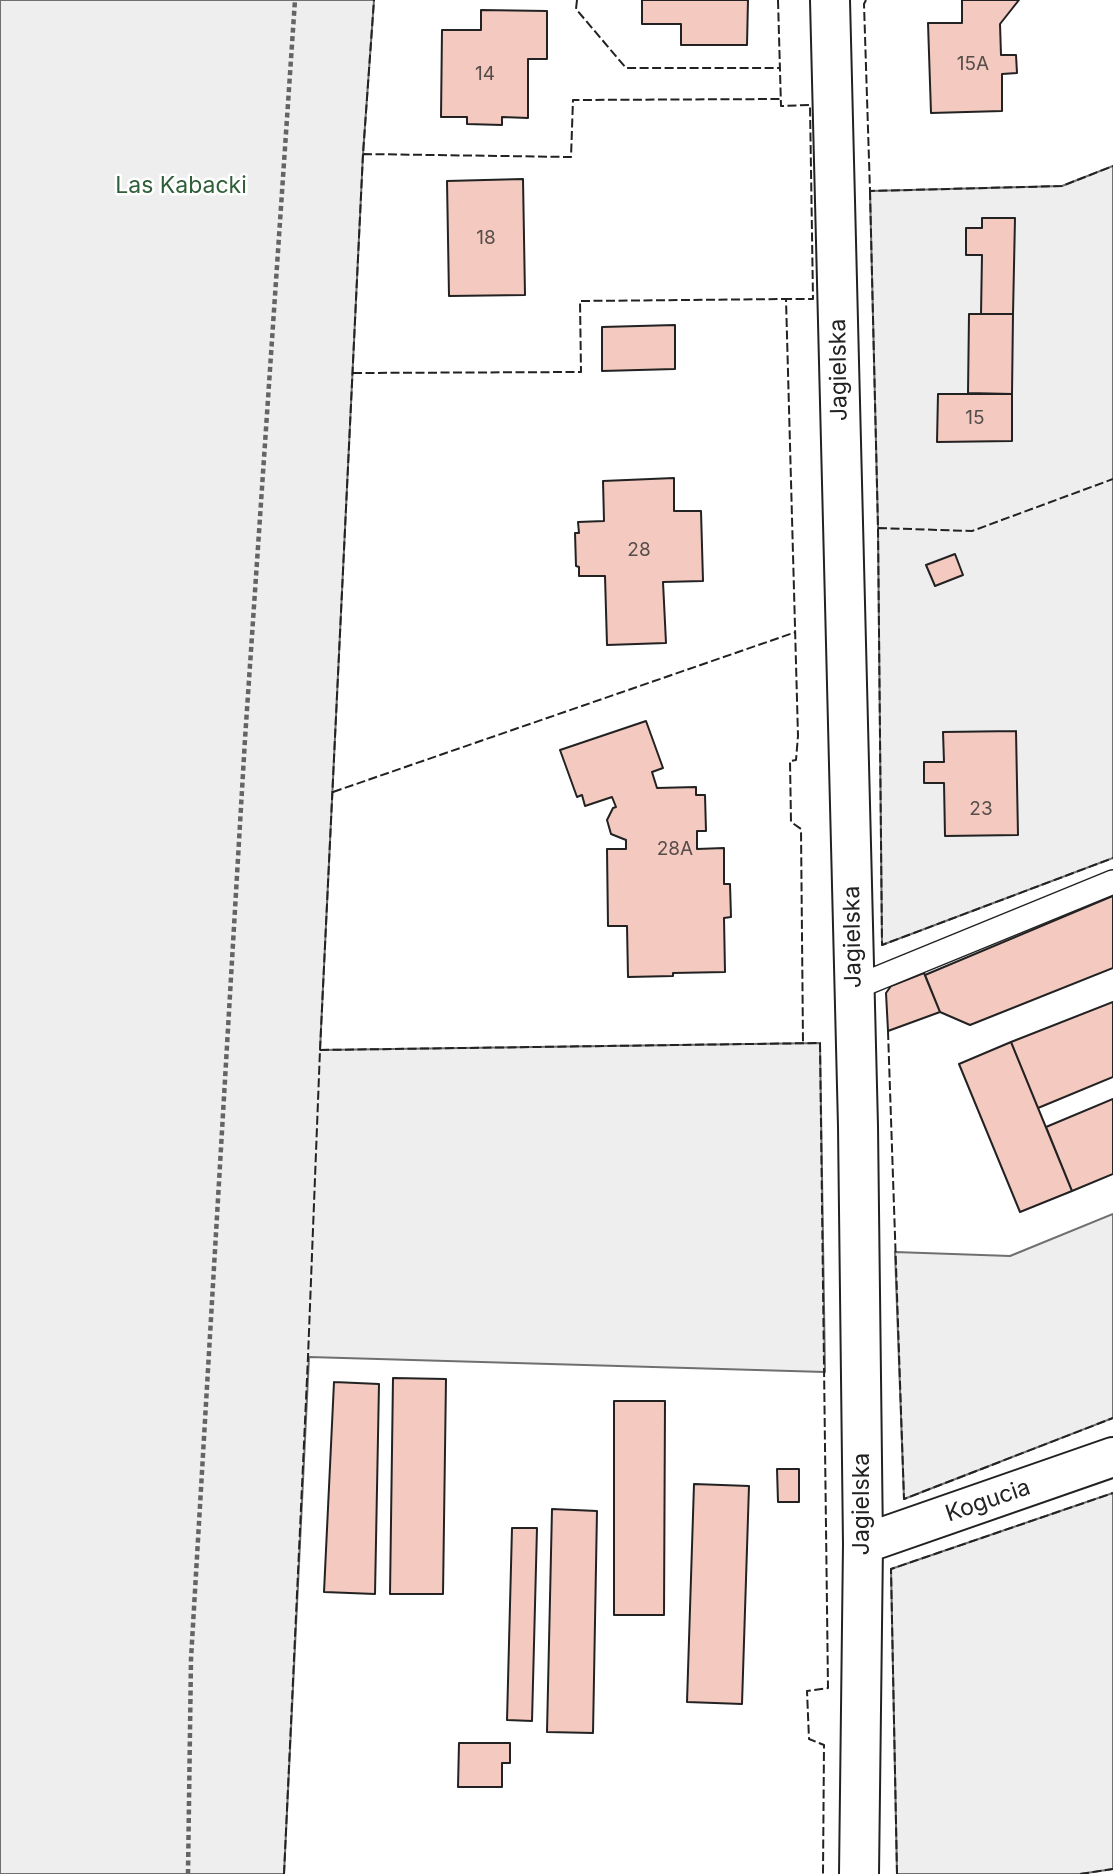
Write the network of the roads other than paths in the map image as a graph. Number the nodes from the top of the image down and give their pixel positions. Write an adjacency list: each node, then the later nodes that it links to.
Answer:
1 (830, 0): 3 (street, Jagielska)
2 (1113, 882): 3 (lane)
3 (854, 988): 5 (street, Jagielska)
4 (1113, 1457): 5 (street, Kogucia)
5 (863, 1544): 6 (street, Jagielska)
6 (859, 1874)

